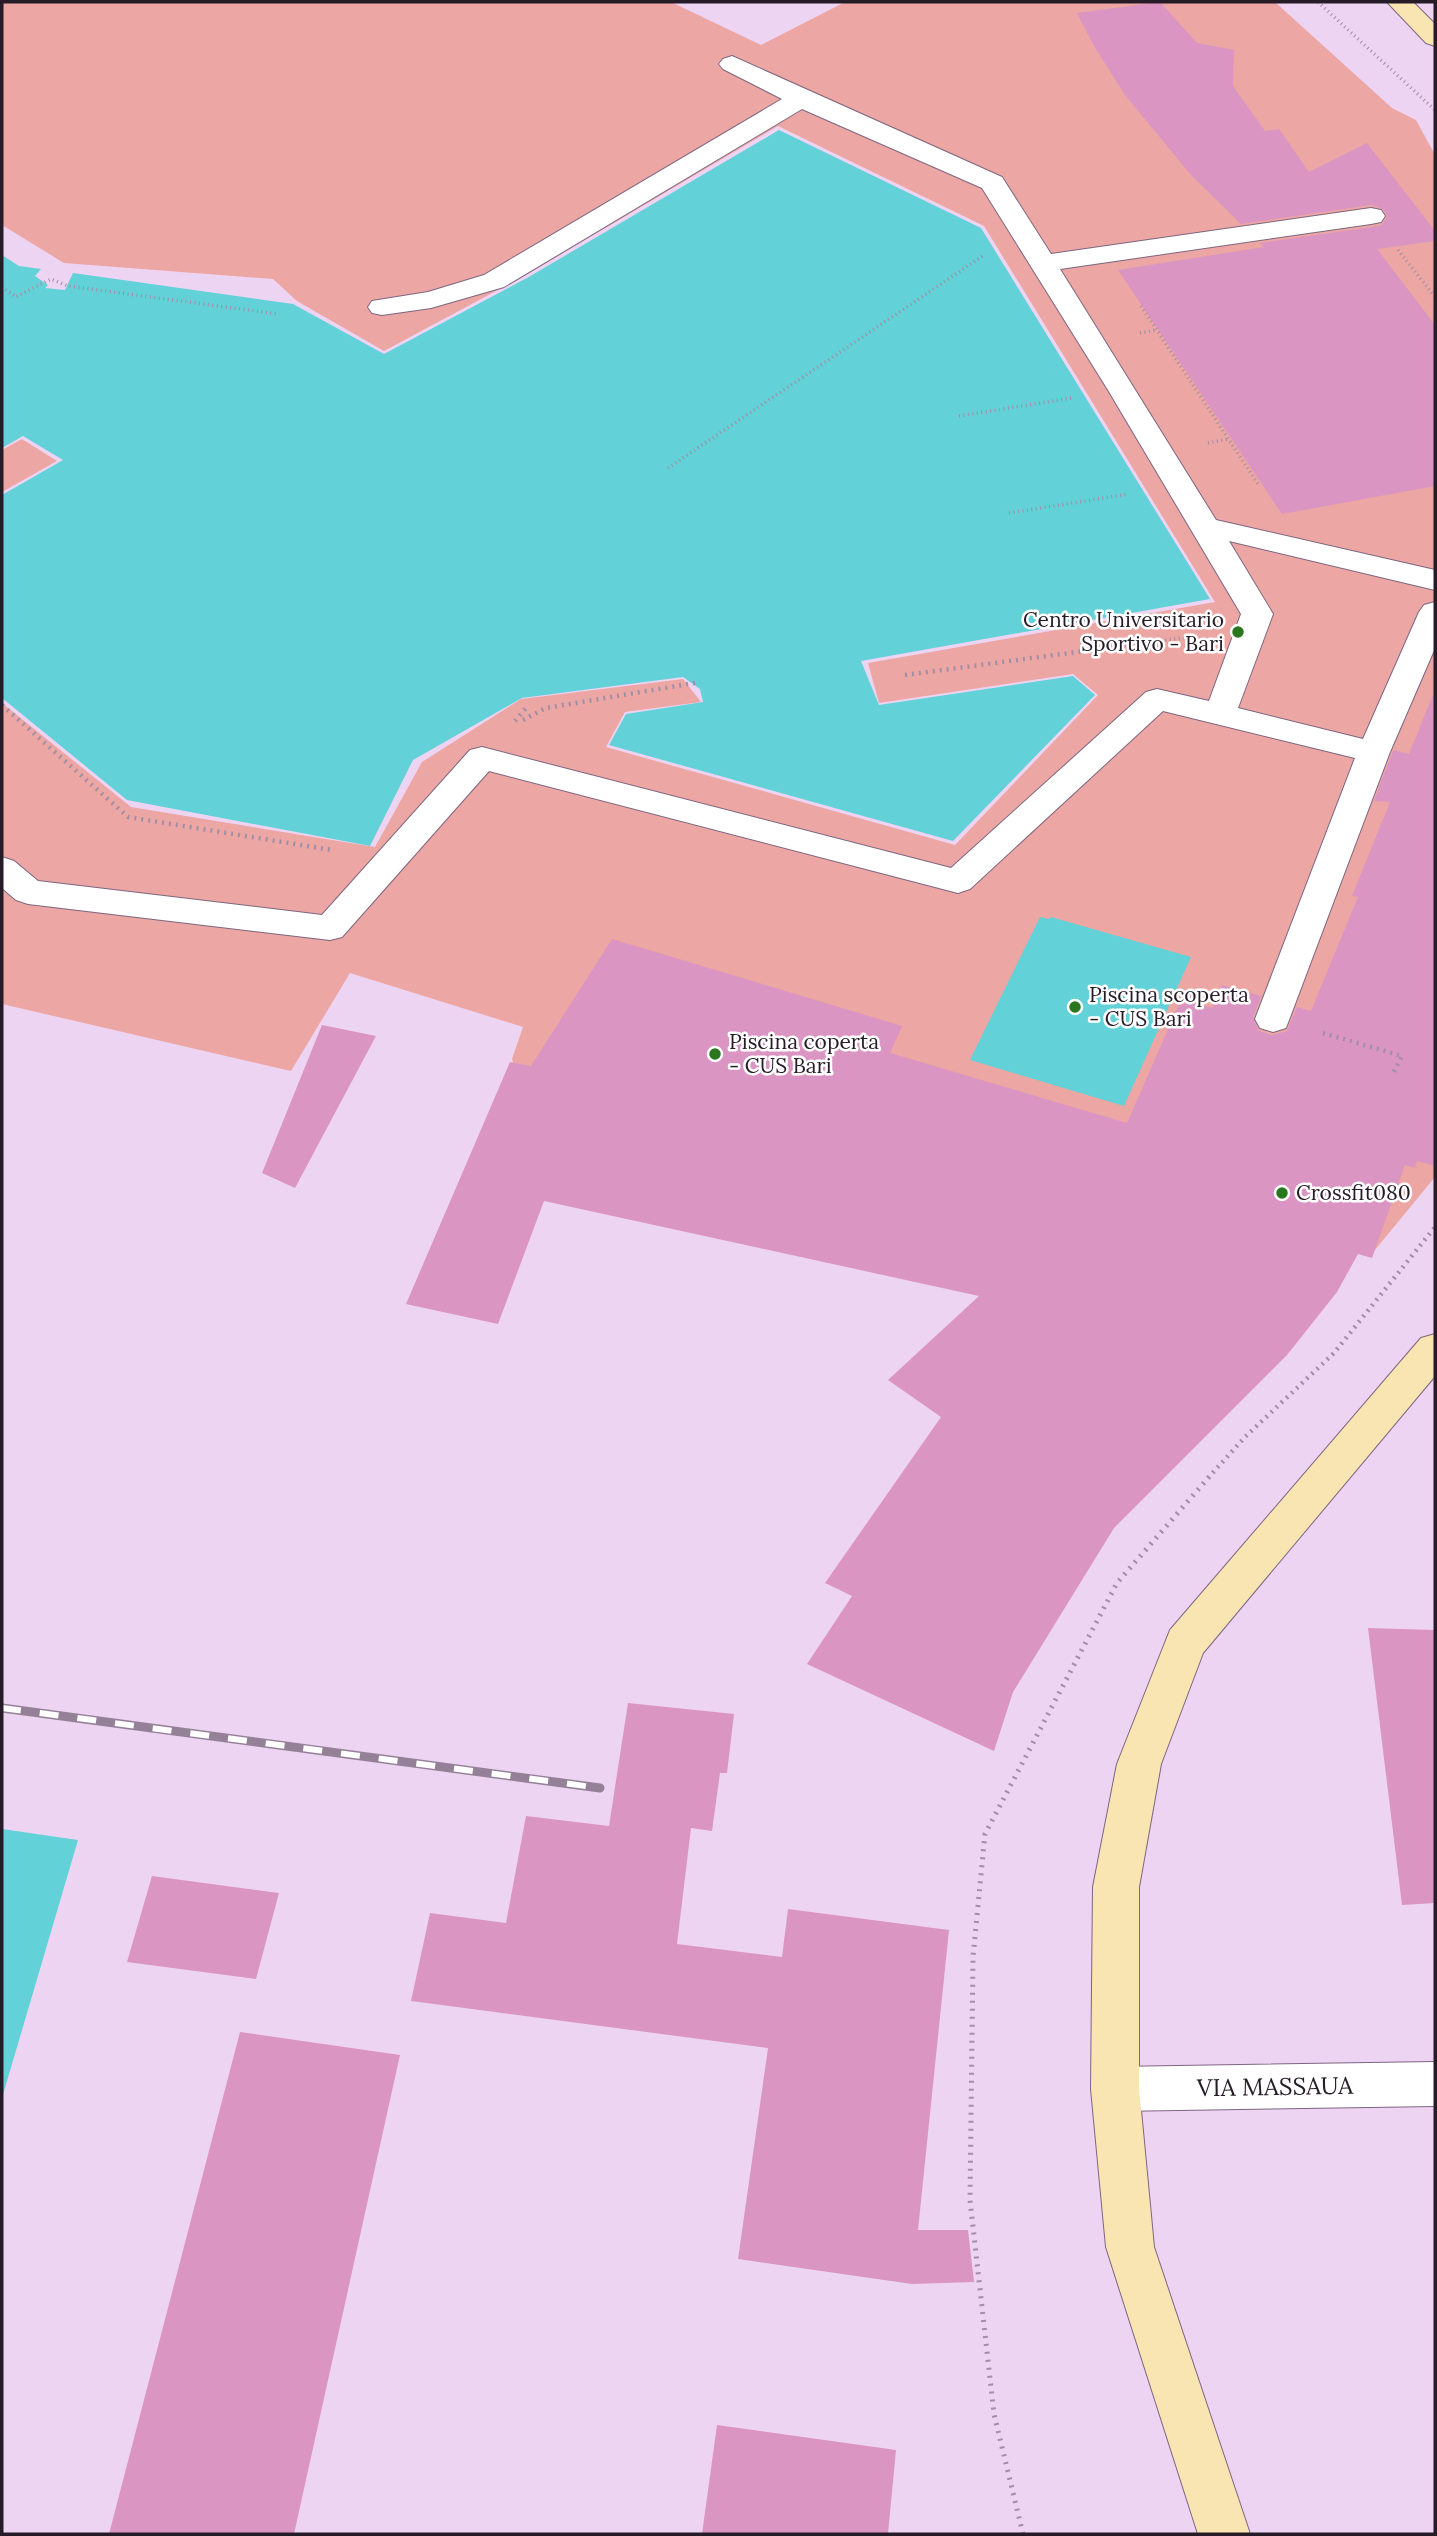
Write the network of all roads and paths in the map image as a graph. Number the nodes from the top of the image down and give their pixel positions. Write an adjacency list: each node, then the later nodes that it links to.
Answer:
1 (1318, 2): 6 (path)
2 (1399, 2): 3 (main road)
3 (1435, 38)
4 (732, 64): 5 (street)
5 (800, 98): 8 (street); 13 (street)
6 (1435, 110)
7 (1371, 216): 9 (street); 11 (path)
8 (1023, 229): 9 (street); 19 (path)
9 (1044, 263): 15 (street)
10 (2, 288): 14 (path)
11 (1435, 297)
12 (1140, 306): 17 (path)
13 (382, 307)
14 (278, 314)
15 (1123, 390): 16 (path); 21 (street)
16 (959, 416)
17 (1228, 439): 18 (path); 20 (path)
18 (1204, 444)
19 (668, 468)
20 (1258, 484)
21 (1181, 485): 22 (path); 23 (street)
22 (1009, 513)
23 (1207, 527): 24 (street); 26 (street)
24 (1435, 580)
25 (1435, 612): 32 (street)
26 (1252, 629): 27 (path); 30 (street)
27 (905, 675)
28 (700, 682): 31 (path)
29 (2, 705): 33 (path)
30 (1220, 715): 32 (street); 34 (street)
31 (509, 727)
32 (1374, 752): 35 (street)
33 (340, 851)
34 (2, 869)
35 (1273, 1019): 36 (path)
36 (1392, 1075)
37 (1435, 1227): 41 (path)
38 (1435, 1349): 40 (main road)
39 (1435, 2084): 40 (street, VIA MASSAUA)
40 (1115, 2089): 42 (main road)
41 (1023, 2534)
42 (1224, 2534)

